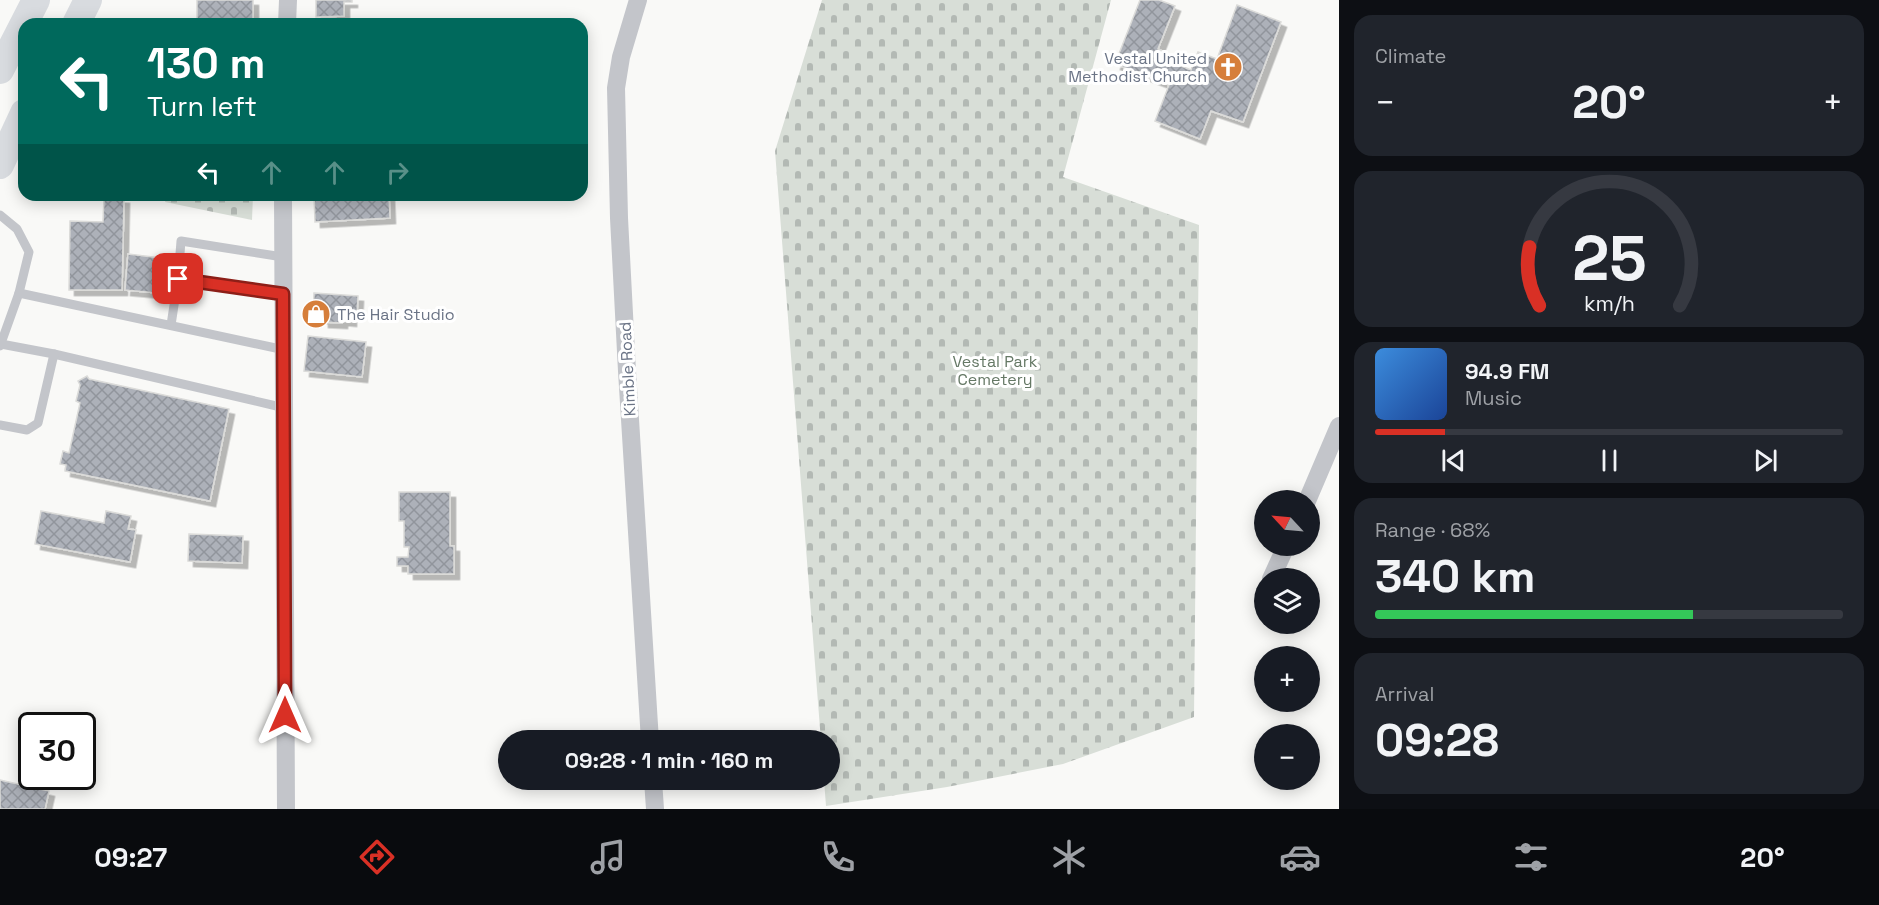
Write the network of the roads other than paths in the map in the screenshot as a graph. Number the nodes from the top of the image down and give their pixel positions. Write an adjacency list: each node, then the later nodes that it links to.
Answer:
1 (36, 0): 6 (main road)
2 (88, 0): 7 (main road)
3 (94, 0): 8 (street)
4 (288, 0): 9 (street)
5 (638, 0): 28 (street, Kimble Road)
6 (27, 18)
7 (79, 18)
8 (80, 18)
9 (287, 18)
10 (18, 35): 11 (main road)
11 (0, 70)
12 (18, 126): 13 (main road)
13 (0, 165)
14 (283, 201): 16 (street)
15 (0, 215): 18 (lane)
16 (283, 257): 17 (lane); 19 (street)
17 (178, 279): 19 (lane); 20 (lane)
18 (19, 293): 20 (lane); 21 (lane)
19 (283, 294): 22 (street)
20 (171, 325): 22 (lane)
21 (0, 345): 23 (lane)
22 (285, 350): 24 (street)
23 (54, 354): 24 (lane); 25 (lane)
24 (285, 408): 30 (street)
25 (0, 425)
26 (1339, 426): 27 (street)
27 (1312, 490)
28 (649, 730)
29 (654, 790): 31 (street)
30 (286, 809)
31 (655, 809)

